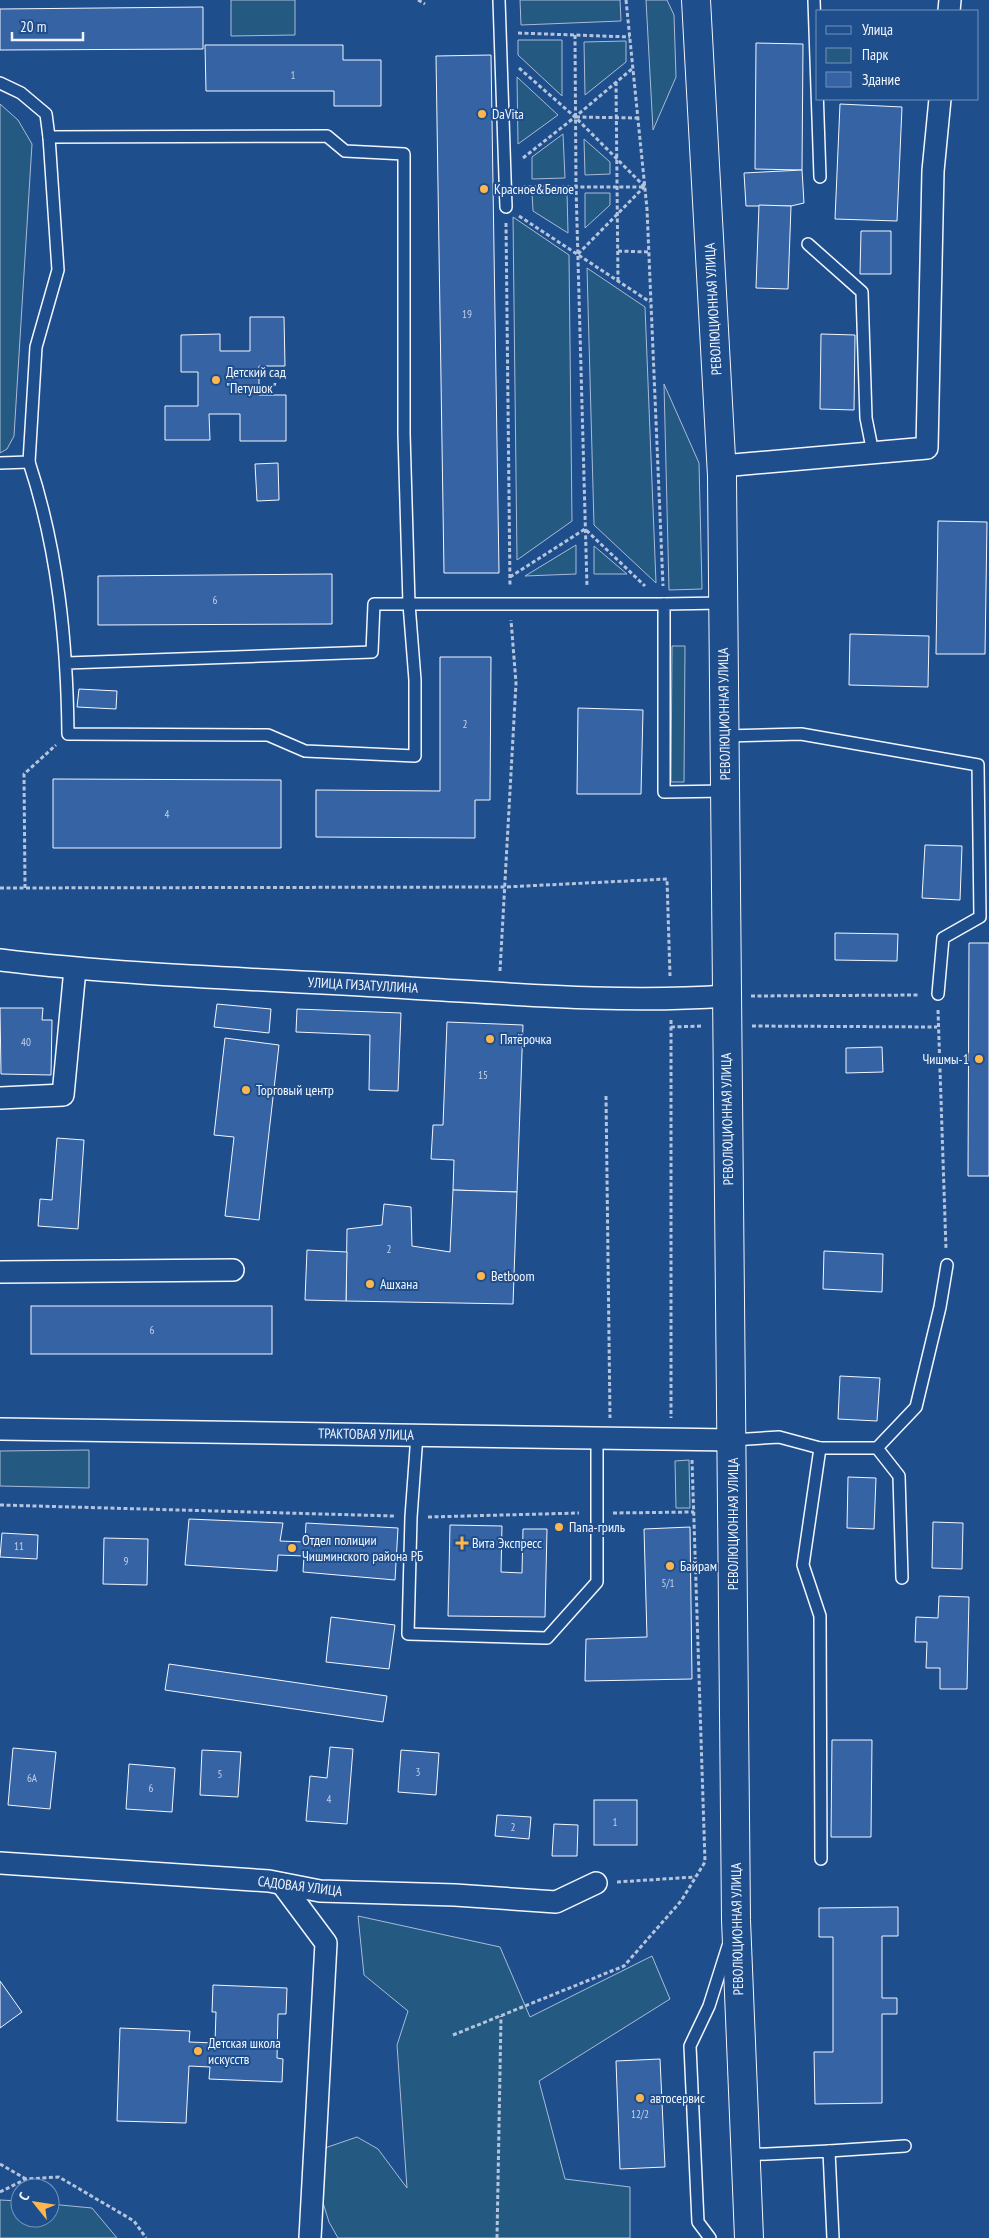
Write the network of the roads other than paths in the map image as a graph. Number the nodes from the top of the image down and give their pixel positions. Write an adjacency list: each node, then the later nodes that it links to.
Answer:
1 (499, 0): 10 (lane)
2 (814, 0): 4 (lane)
3 (693, 4): 15 (main road, РЕВОЛЮЦИОННАЯ УЛИЦА)
4 (816, 59)
5 (0, 83): 8 (lane)
6 (817, 100): 9 (lane)
7 (940, 100): 12 (street)
8 (49, 137): 13 (lane); 17 (lane)
9 (820, 177)
10 (506, 207)
11 (808, 244): 12 (lane)
12 (873, 453): 15 (street)
13 (29, 462): 14 (lane); 19 (lane)
14 (0, 463)
15 (722, 466): 16 (main road, РЕВОЛЮЦИОННАЯ УЛИЦА)
16 (722, 603): 18 (lane); 20 (main road, РЕВОЛЮЦИОННАЯ УЛИЦА)
17 (409, 604): 18 (lane); 19 (lane); 19 (lane)
18 (664, 604): 21 (lane)
19 (67, 663)
20 (725, 736): 21 (main road, РЕВОЛЮЦИОННАЯ УЛИЦА); 24 (lane)
21 (726, 791): 25 (main road, РЕВОЛЮЦИОННАЯ УЛИЦА)
22 (0, 960): 23 (street, УЛИЦА ГИЗАТУЛЛИНА)
23 (75, 969): 25 (street, УЛИЦА ГИЗАТУЛЛИНА); 26 (street)
24 (938, 994)
25 (726, 996): 33 (main road, РЕВОЛЮЦИОННАЯ УЛИЦА)
26 (0, 1098)
27 (947, 1265): 35 (lane)
28 (233, 1270): 29 (street)
29 (0, 1272)
30 (0, 1429): 31 (street, ТРАКТОВАЯ УЛИЦА)
31 (417, 1435): 32 (street, ТРАКТОВАЯ УЛИЦА); 32 (lane)
32 (604, 1438): 33 (street, ТРАКТОВАЯ УЛИЦА)
33 (732, 1440): 34 (lane); 41 (main road, РЕВОЛЮЦИОННАЯ УЛИЦА)
34 (820, 1448): 35 (lane); 37 (lane)
35 (877, 1448): 36 (lane)
36 (902, 1578)
37 (821, 1859)
38 (0, 1864): 40 (street, САДОВАЯ УЛИЦА)
39 (596, 1883): 40 (street, САДОВАЯ УЛИЦА)
40 (282, 1884): 45 (street)
41 (736, 1920): 44 (main road, РЕВОЛЮЦИОННАЯ УЛИЦА); 46 (lane)
42 (904, 2146): 43 (lane)
43 (829, 2151): 44 (lane); 48 (lane)
44 (745, 2155): 47 (main road, РЕВОЛЮЦИОННАЯ УЛИЦА)
45 (310, 2238)
46 (710, 2238)
47 (749, 2238)
48 (834, 2238)

